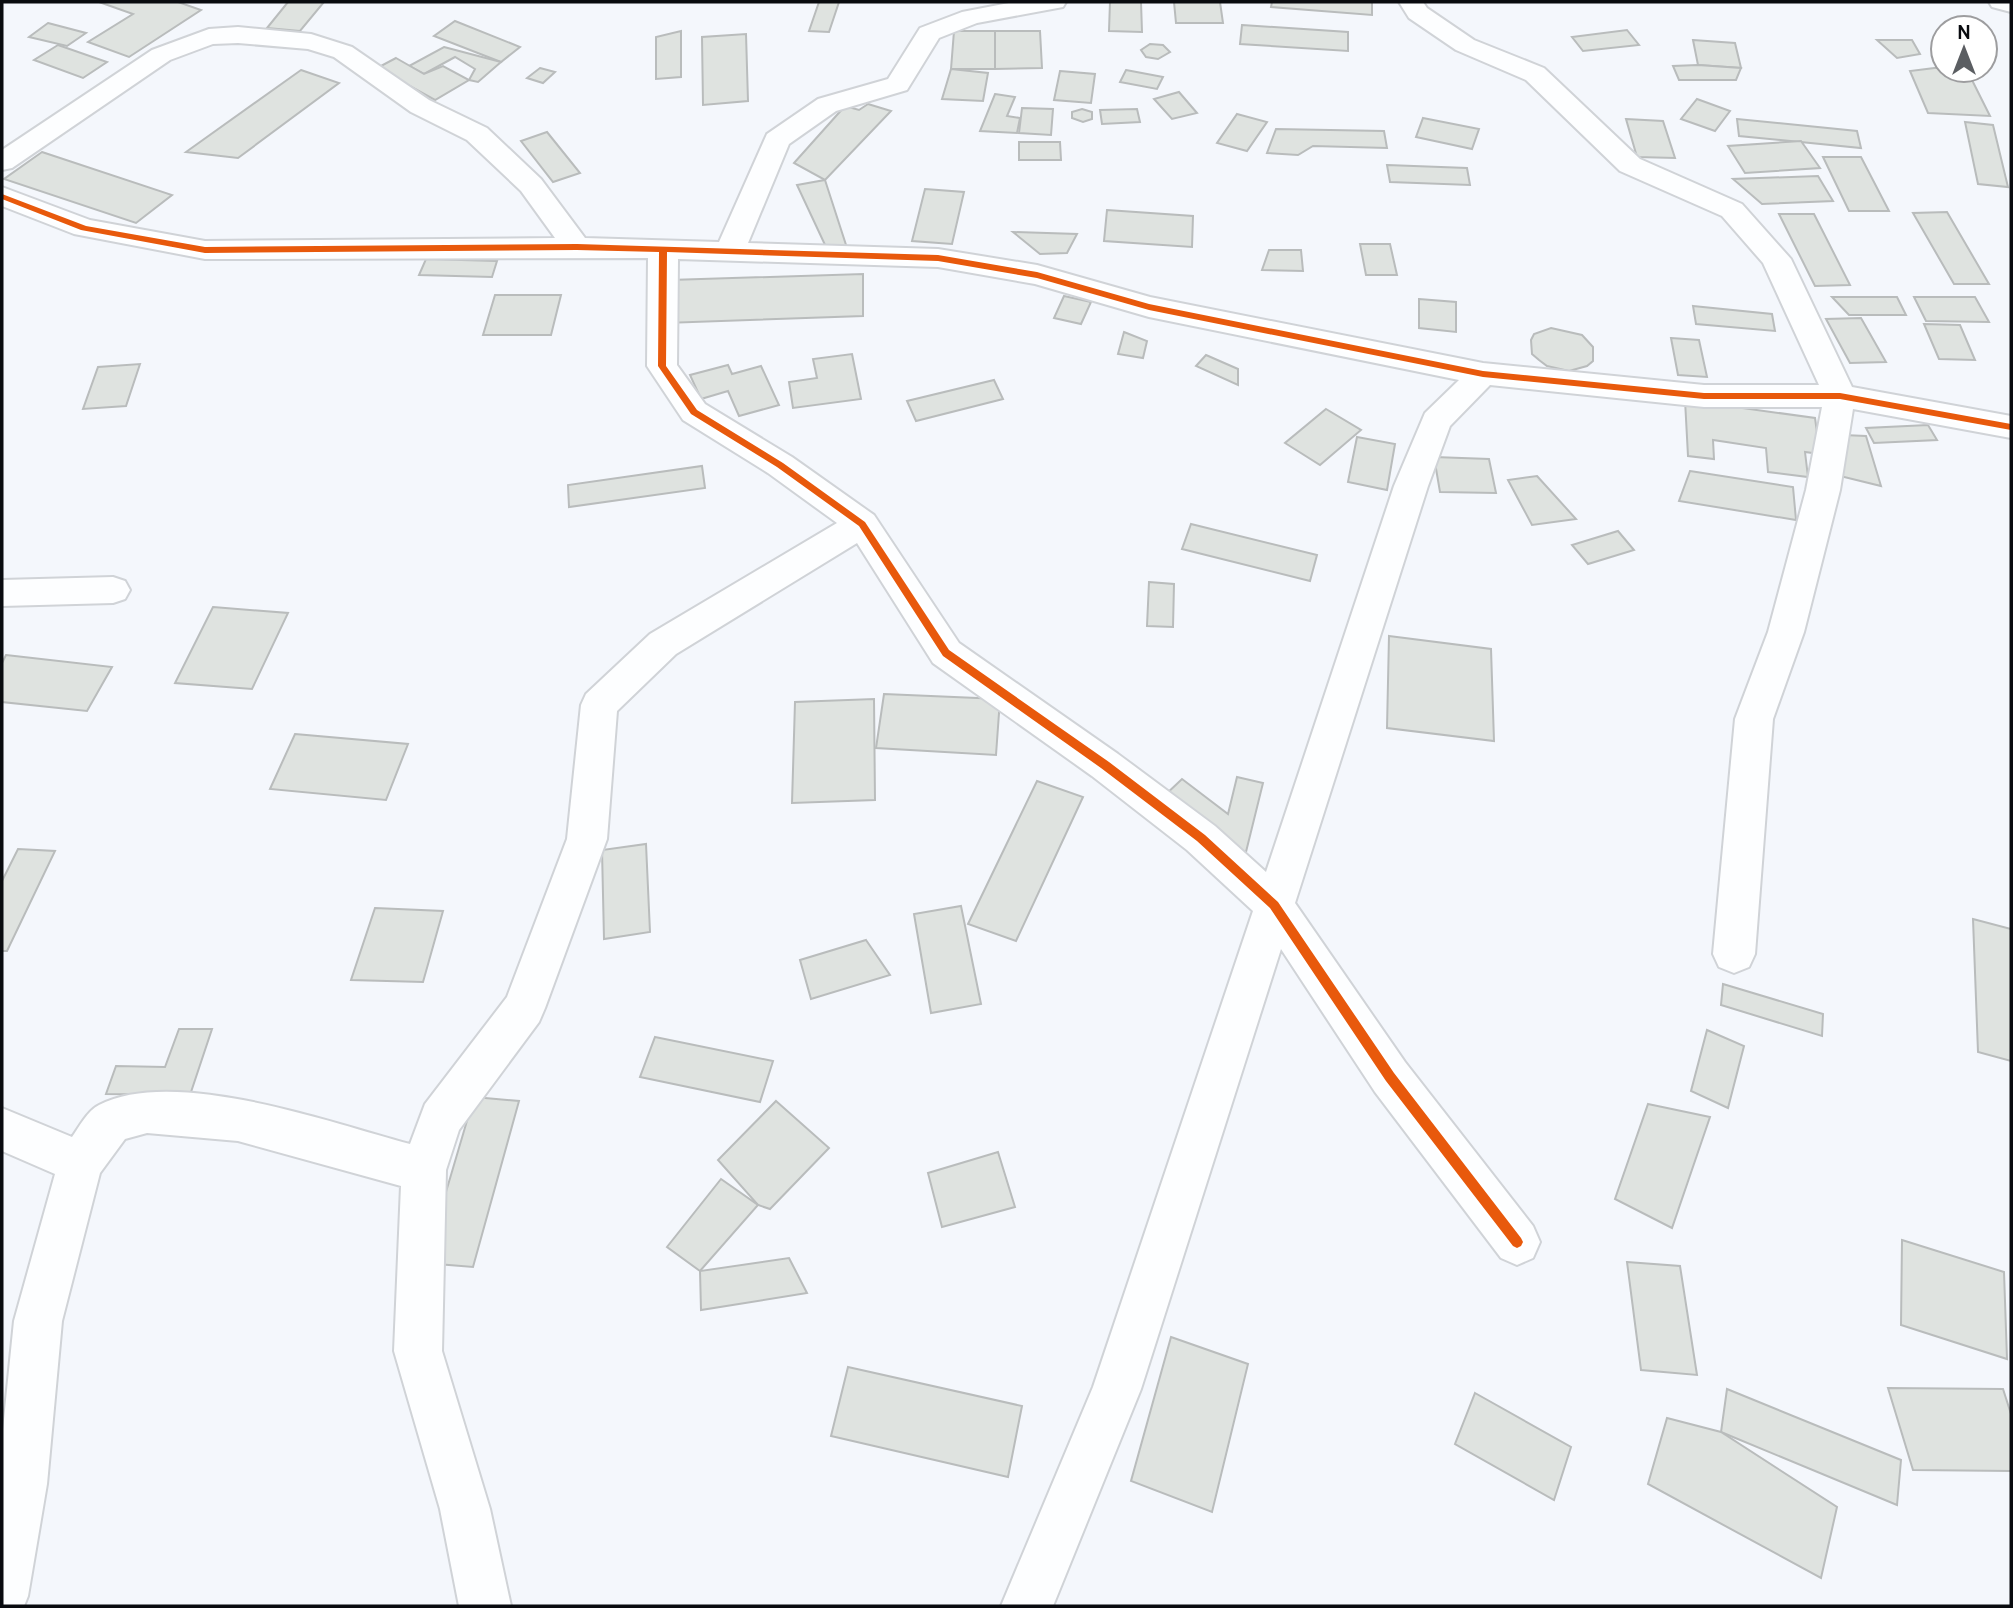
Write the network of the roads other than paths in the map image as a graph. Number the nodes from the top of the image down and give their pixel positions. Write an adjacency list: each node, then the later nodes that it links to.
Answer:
1 (1054, 2): 9 (street)
2 (1411, 2): 11 (street)
3 (2001, 2): 4 (street)
4 (2011, 5)
5 (2, 162): 7 (street)
6 (2, 196): 7 (street)
7 (577, 247): 8 (street)
8 (663, 251): 9 (street); 13 (street)
9 (730, 251): 10 (street)
10 (1483, 374): 11 (street); 16 (street)
11 (1840, 396): 12 (street); 17 (street)
12 (2011, 427)
13 (862, 524): 16 (street); 20 (street)
14 (113, 590): 15 (street)
15 (2, 593)
16 (1274, 905): 21 (street); 24 (street)
17 (1734, 954)
18 (2, 1129): 19 (street)
19 (79, 1163): 20 (street); 22 (street)
20 (424, 1170): 23 (street)
21 (1517, 1242)
22 (2, 1595)
23 (485, 1606)
24 (1027, 1606)

